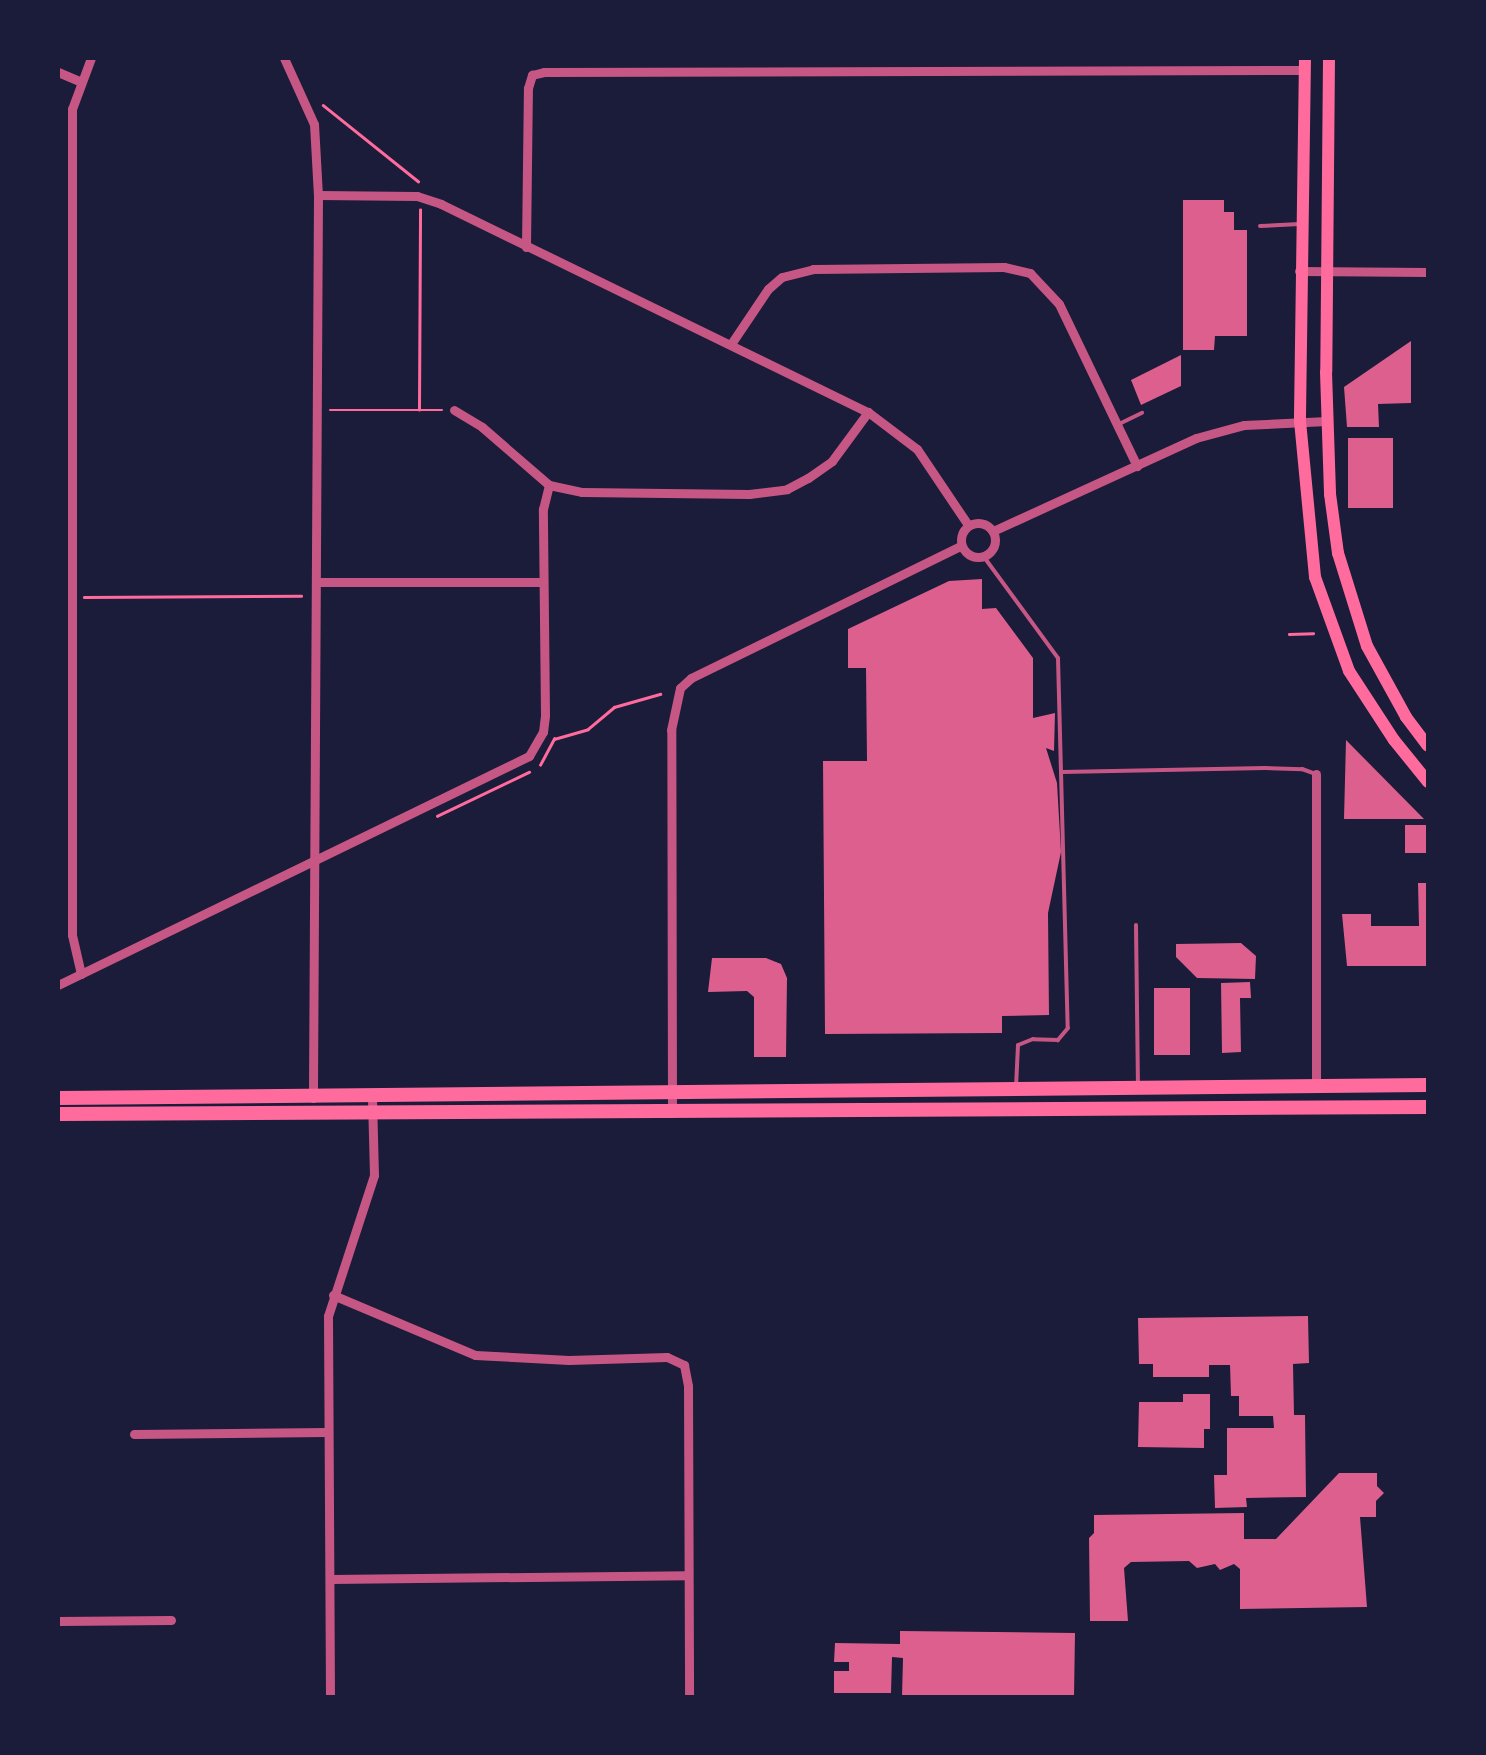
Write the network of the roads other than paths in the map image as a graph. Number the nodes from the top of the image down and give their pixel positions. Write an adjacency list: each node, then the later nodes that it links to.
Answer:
1 (91, 58): 7 (street)
2 (284, 58): 8 (street)
3 (1329, 58): 12 (main road)
4 (1107, 63): 5 (street); 11 (street)
5 (1305, 64): 9 (main road)
6 (58, 72): 7 (street)
7 (80, 81): 24 (street)
8 (318, 195): 11 (street); 30 (street)
9 (1300, 224): 10 (lane); 13 (main road)
10 (1260, 226)
11 (526, 247): 15 (street)
12 (1328, 271): 13 (street); 14 (street); 20 (main road)
13 (1298, 272): 19 (main road)
14 (1428, 272)
15 (731, 344): 17 (street); 21 (street)
16 (454, 410): 25 (street)
17 (868, 412): 25 (street); 26 (street)
18 (1142, 413): 21 (lane)
19 (1300, 421): 20 (street); 22 (street); 37 (main road)
20 (1326, 421): 34 (main road)
21 (1117, 425): 22 (street)
22 (1136, 466): 27 (street)
23 (58, 474): 24 (street)
24 (71, 474): 33 (street)
25 (550, 485): 31 (street)
26 (968, 526): 27 (street); 28 (street)
27 (993, 531): 29 (street)
28 (961, 546): 29 (street); 46 (street)
29 (984, 557): 35 (lane)
30 (318, 582): 31 (street); 38 (street)
31 (543, 582): 38 (street)
32 (58, 707): 33 (street)
33 (71, 707): 40 (street)
34 (1428, 746)
35 (1062, 772): 36 (lane); 45 (lane)
36 (1316, 774): 43 (street)
37 (1428, 782)
38 (312, 859): 40 (street); 48 (street)
39 (1136, 925): 44 (lane)
40 (81, 974): 41 (street)
41 (58, 985)
42 (1428, 1085): 43 (main road)
43 (1316, 1086): 44 (main road); 50 (main road)
44 (1138, 1087): 45 (main road); 52 (main road)
45 (1016, 1088): 46 (main road); 53 (main road)
46 (671, 1093): 49 (main road); 54 (street)
47 (58, 1098): 48 (main road)
48 (312, 1104): 49 (main road); 55 (main road)
49 (372, 1104): 54 (main road); 56 (street)
50 (1316, 1107): 51 (main road); 52 (main road)
51 (1428, 1107)
52 (1164, 1109): 53 (main road)
53 (998, 1111): 54 (main road)
54 (672, 1112)
55 (58, 1114)
56 (334, 1294): 57 (street); 59 (street)
57 (328, 1432): 58 (street); 60 (street)
58 (134, 1434)
59 (688, 1575): 60 (street); 64 (street)
60 (330, 1579): 63 (street)
61 (58, 1620): 62 (street)
62 (171, 1620)
63 (330, 1698)
64 (688, 1698)

